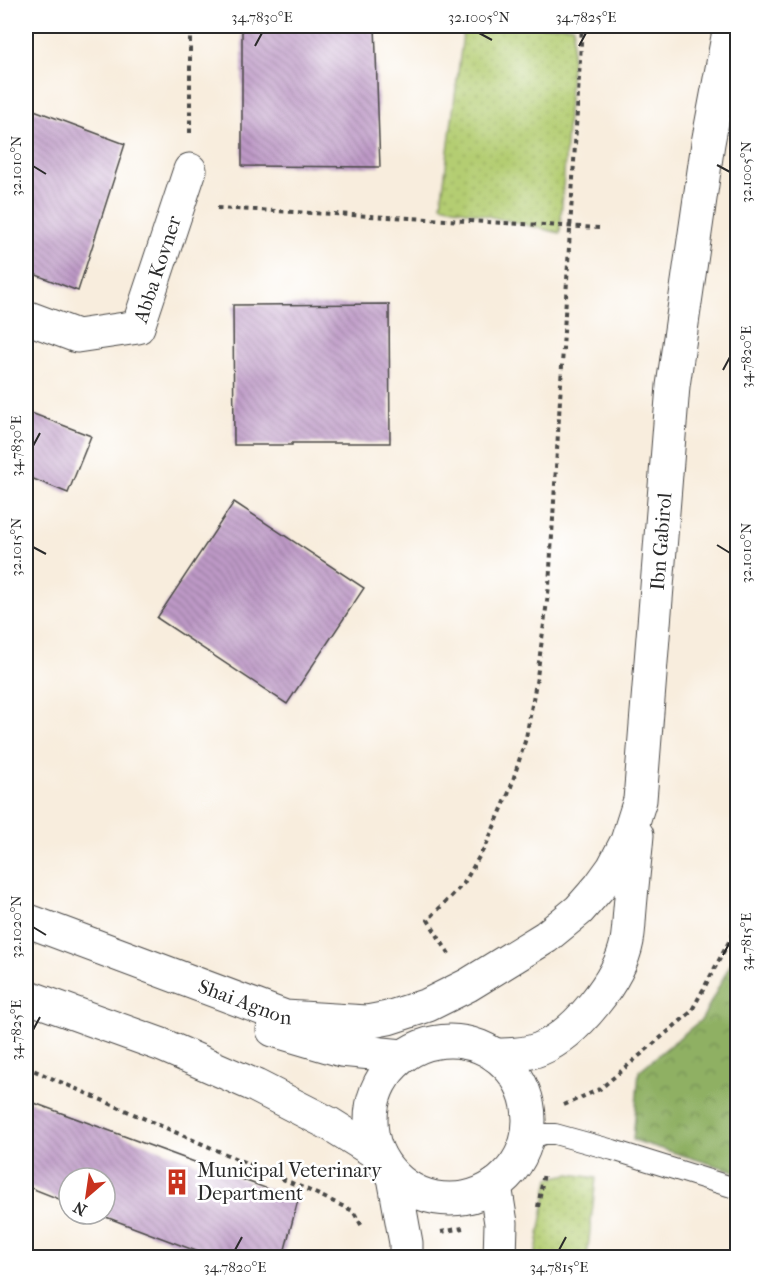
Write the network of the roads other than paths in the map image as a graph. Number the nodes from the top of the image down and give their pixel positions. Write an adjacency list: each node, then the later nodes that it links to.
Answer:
1 (730, 26): 4 (main road, Ibn Gabirol)
2 (190, 170): 3 (main road, Abba Kovner)
3 (26, 317)
4 (640, 800): 7 (main road, Ibn Gabirol); 9 (main road)
5 (26, 920): 7 (main road, Shai Agnon)
6 (26, 927): 10 (main road)
7 (468, 985)
8 (26, 996): 12 (main road)
9 (495, 1055): 10 (main road); 11 (main road)
10 (403, 1056): 12 (main road)
11 (524, 1148): 13 (main road); 14 (lane)
12 (386, 1166): 13 (main road); 15 (main road)
13 (495, 1185): 16 (main road)
14 (738, 1189)
15 (406, 1257)
16 (500, 1257)

